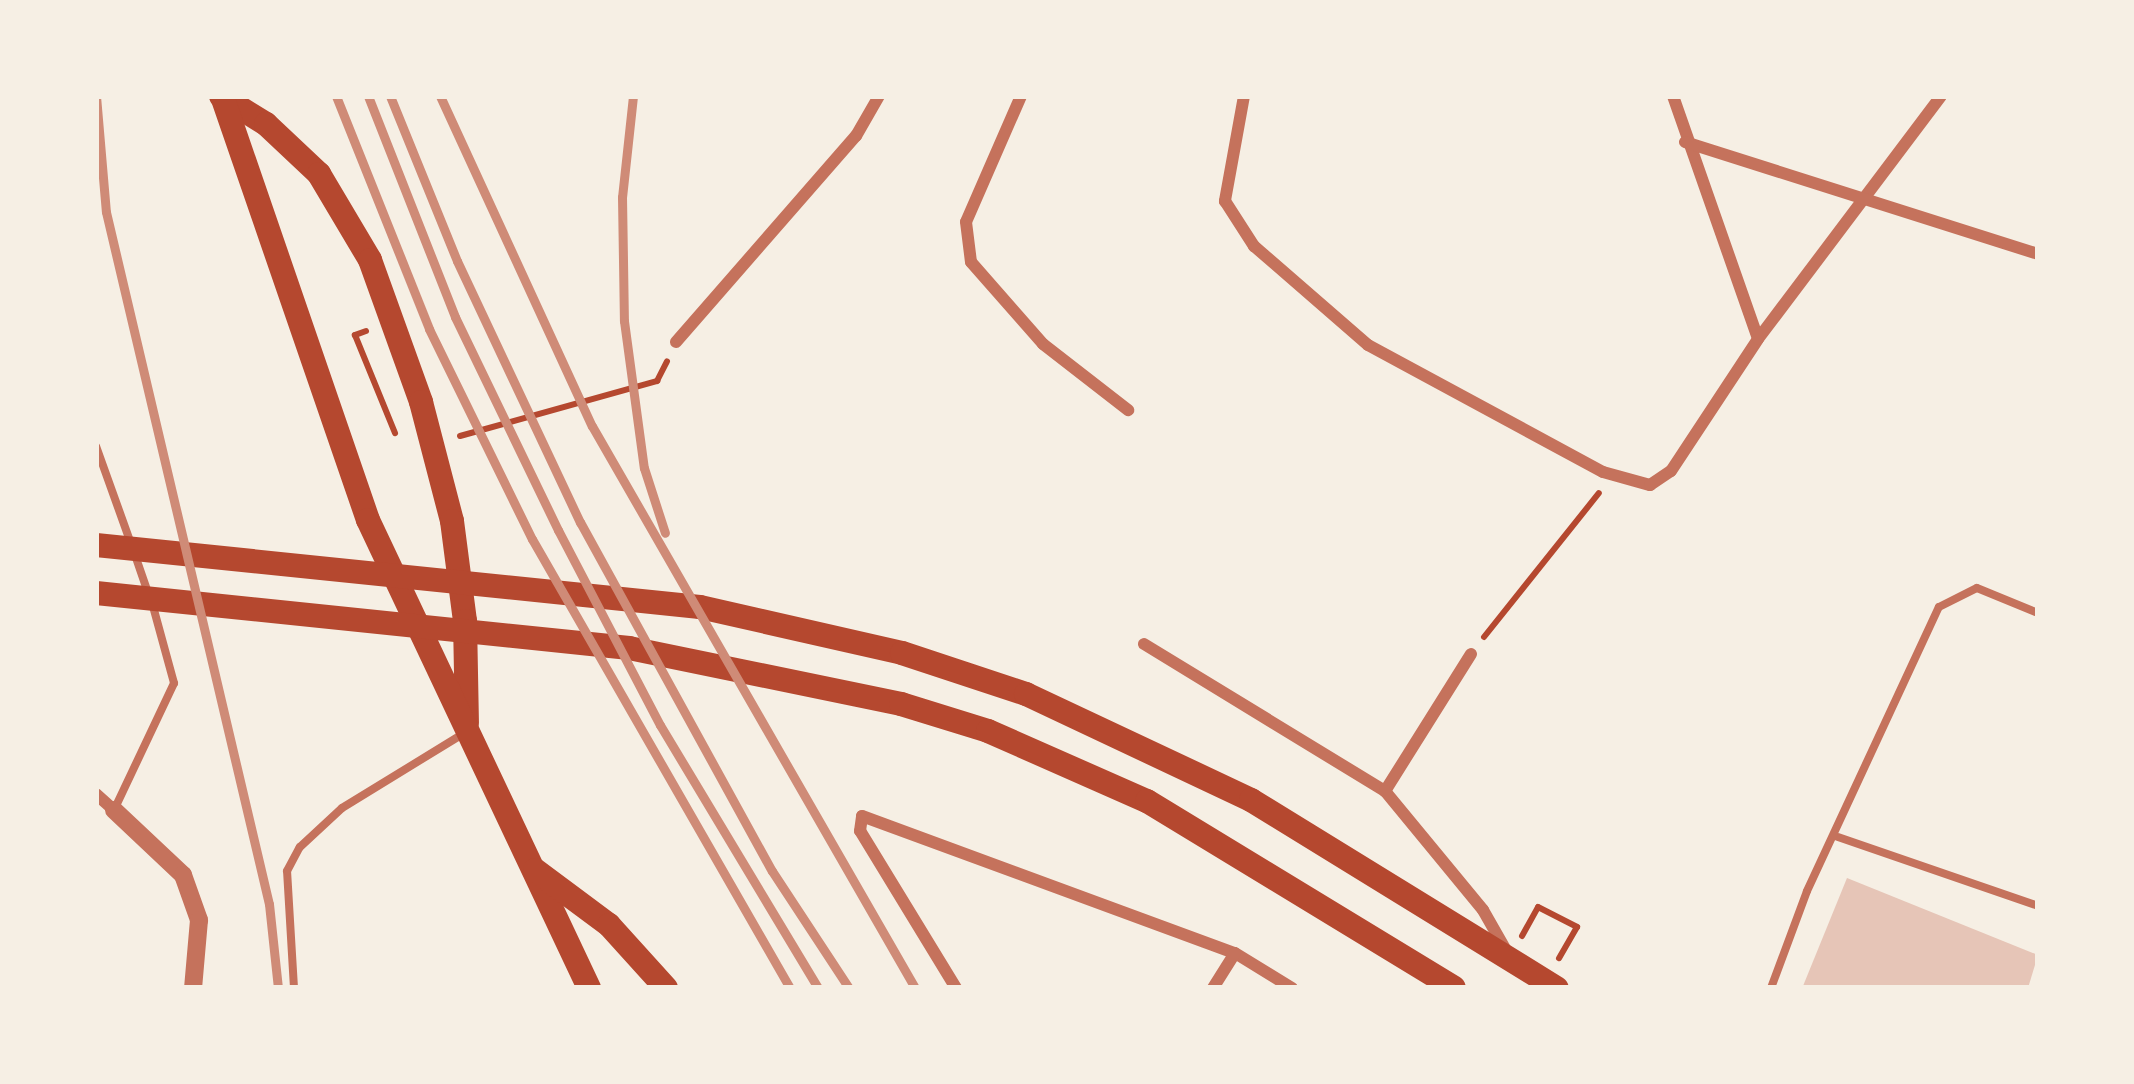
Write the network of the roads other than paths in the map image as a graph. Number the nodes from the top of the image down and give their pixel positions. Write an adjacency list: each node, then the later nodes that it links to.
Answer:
1 (221, 96): 19 (highway); 19 (highway)
2 (879, 96): 11 (street)
3 (1021, 96): 12 (street)
4 (1244, 96): 10 (street)
5 (1673, 96): 7 (street)
6 (1941, 96): 8 (street)
7 (1685, 142): 8 (street); 10 (street)
8 (1870, 201): 9 (street); 10 (street)
9 (2038, 254)
10 (1758, 340)
11 (676, 342)
12 (1127, 410)
13 (96, 446): 22 (lane)
14 (96, 545): 27 (highway)
15 (96, 593): 35 (highway)
16 (2038, 613): 23 (lane)
17 (1144, 644): 20 (street)
18 (1471, 654): 20 (street)
19 (467, 731): 24 (highway); 29 (lane)
20 (1385, 791): 27 (street)
21 (96, 794): 22 (street)
22 (114, 810): 28 (street)
23 (1838, 837): 25 (lane); 37 (lane)
24 (535, 870): 30 (highway); 31 (highway)
25 (2038, 906)
26 (1234, 952): 32 (street); 33 (street); 34 (street)
27 (1510, 959): 36 (highway)
28 (193, 988)
29 (294, 988)
30 (589, 988)
31 (665, 988)
32 (956, 988)
33 (1213, 988)
34 (1292, 988)
35 (1454, 988)
36 (1557, 988)
37 (1772, 988)

